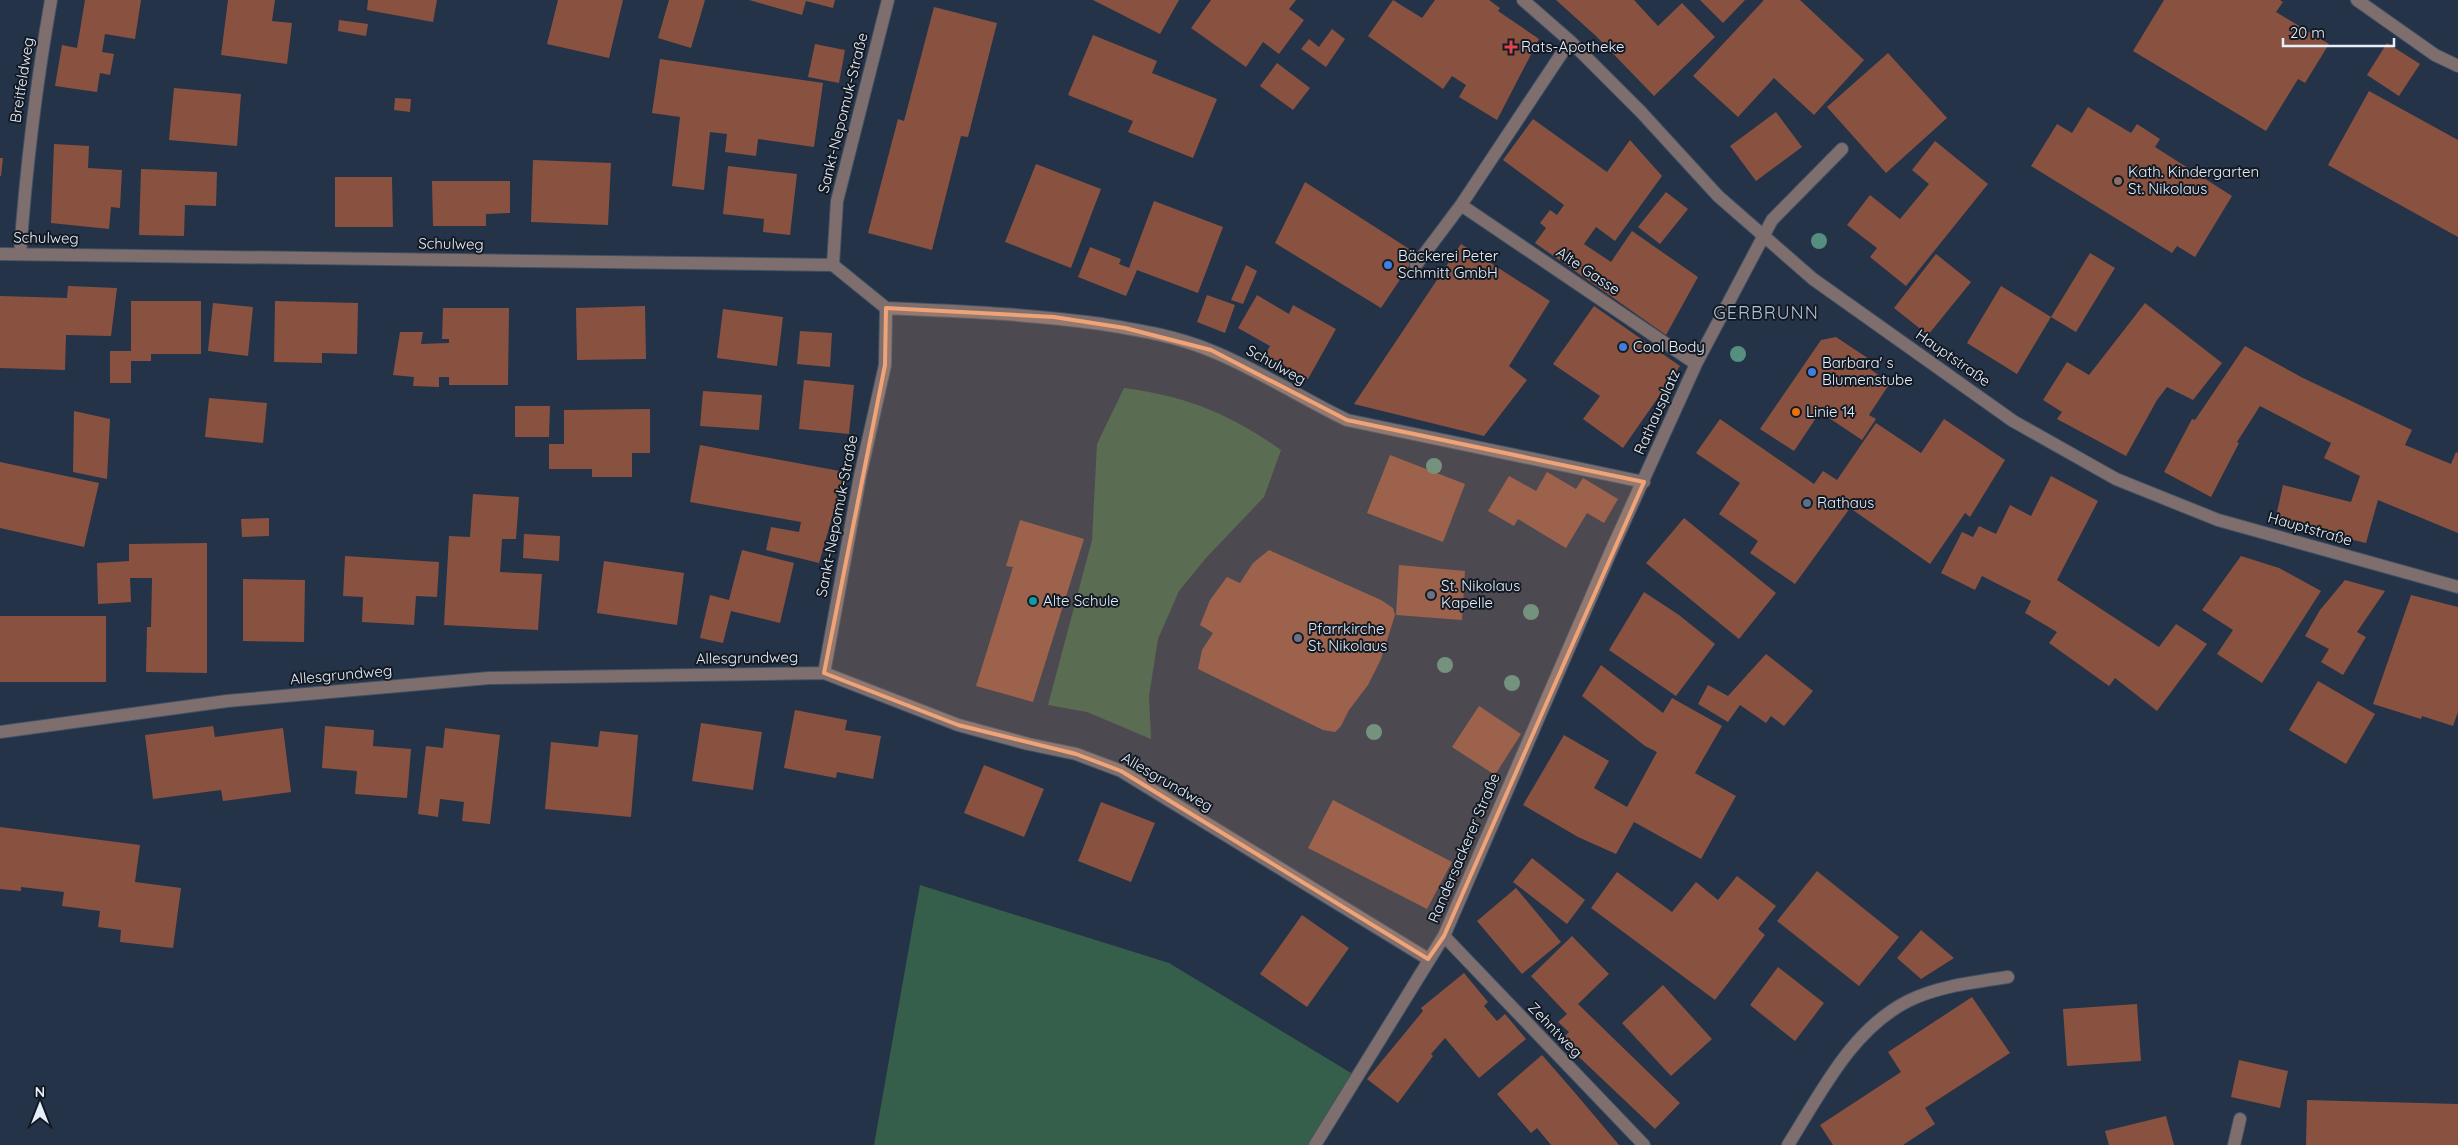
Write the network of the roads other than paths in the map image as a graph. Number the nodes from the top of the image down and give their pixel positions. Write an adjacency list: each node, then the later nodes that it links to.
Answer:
1 (51, 0): 11 (street, Breitfeldweg)
2 (888, 0): 12 (street, Sankt-Nepomuk-Straße)
3 (1523, 0): 5 (street, Hauptstraße)
4 (2357, 0): 6 (street)
5 (1570, 40): 8 (street); 9 (street, Hauptstraße)
6 (2458, 66)
7 (1842, 149): 9 (street, Rathausplatz)
8 (1461, 205): 13 (street); 15 (street, Alte Gasse)
9 (1764, 236): 15 (street, Rathausplatz); 18 (street, Hauptstraße)
10 (0, 254): 11 (street, Schulweg)
11 (20, 254): 12 (street, Schulweg)
12 (833, 266): 14 (street)
13 (1416, 266)
14 (886, 308): 16 (street, Schulweg); 19 (street, Sankt-Nepomuk-Straße)
15 (1696, 364): 16 (street, Rathausplatz)
16 (1644, 482): 17 (street, Rathausplatz)
17 (1612, 549): 21 (street, Randersackerer Straße)
18 (2458, 587)
19 (824, 673): 20 (street, Allesgrundweg); 22 (street, Allesgrundweg)
20 (0, 732)
21 (1444, 936): 22 (street, Randersackerer Straße); 26 (street, Zehntweg)
22 (1428, 959): 25 (street, Randersackerer Straße)
23 (2008, 977): 27 (street)
24 (2240, 1120): 28 (street)
25 (1315, 1145)
26 (1644, 1145)
27 (1788, 1145)
28 (2234, 1145)

